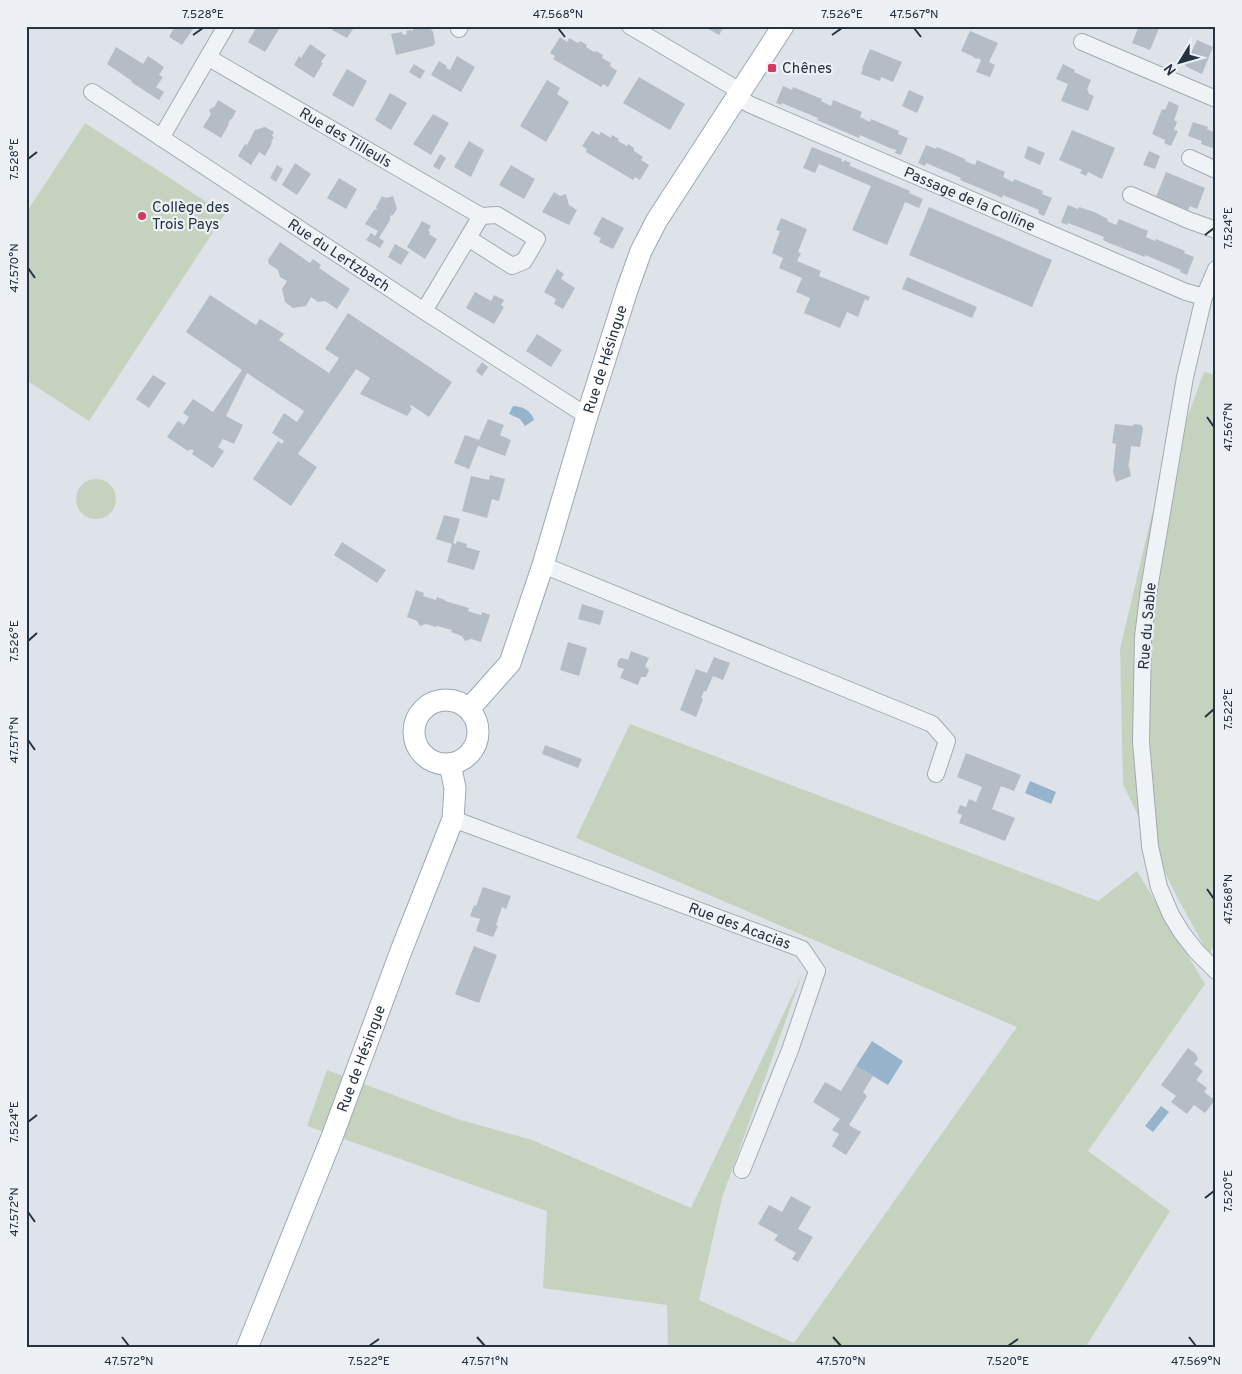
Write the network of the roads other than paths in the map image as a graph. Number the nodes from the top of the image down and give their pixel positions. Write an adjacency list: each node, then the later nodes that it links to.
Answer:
1 (226, 26): 5 (street)
2 (630, 26): 7 (street, Passage de la Colline)
3 (783, 26): 7 (main road, Rue de Hésingue)
4 (1082, 42): 8 (street)
5 (209, 58): 9 (street); 13 (street, Rue des Tilleuls)
6 (92, 92): 9 (street, Rue du Lertzbach)
7 (738, 94): 17 (street, Passage de la Colline); 19 (main road, Rue de Hésingue)
8 (1216, 99)
9 (161, 138): 18 (street, Rue du Lertzbach)
10 (1190, 158): 11 (street)
11 (1216, 170)
12 (1131, 195): 14 (street)
13 (481, 216): 15 (street); 15 (street, Rue des Tilleuls)
14 (1216, 230)
15 (468, 238): 18 (street)
16 (1216, 269): 17 (street, Rue du Sable)
17 (1204, 297): 25 (street, Rue du Sable)
18 (424, 311): 19 (street, Rue du Lertzbach)
19 (587, 416): 20 (main road, Rue de Hésingue)
20 (543, 565): 21 (main road, Rue de Hésingue); 23 (street)
21 (469, 709): 22 (main road); 22 (main road)
22 (450, 764): 24 (main road, Rue de Hésingue)
23 (936, 774)
24 (453, 819): 26 (street, Rue des Acacias); 27 (main road, Rue de Hésingue)
25 (1216, 971)
26 (742, 1170)
27 (247, 1348)

